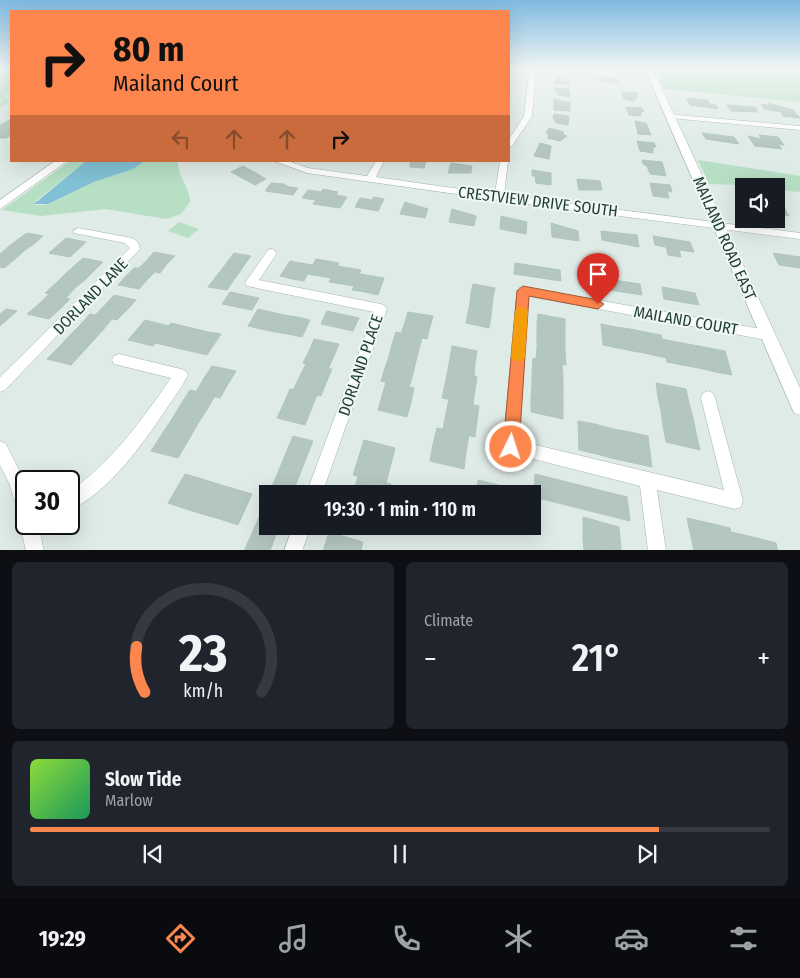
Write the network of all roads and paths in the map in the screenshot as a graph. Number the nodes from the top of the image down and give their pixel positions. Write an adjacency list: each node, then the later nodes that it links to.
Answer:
1 (530, 95): 5 (street)
2 (660, 95): 3 (street, MAILAND ROAD EAST)
3 (670, 116): 4 (street); 13 (street, MAILAND ROAD EAST)
4 (800, 128)
5 (510, 143)
6 (61, 162): 12 (street)
7 (281, 162): 10 (street, CRESTVIEW DRIVE SOUTH)
8 (379, 162): 10 (street)
9 (504, 162): 11 (street)
10 (370, 179): 11 (street, CRESTVIEW DRIVE SOUTH)
11 (499, 197): 13 (street, CRESTVIEW DRIVE SOUTH)
12 (0, 205)
13 (719, 225): 15 (street, CRESTVIEW DRIVE SOUTH); 17 (street, MAILAND ROAD EAST)
14 (78, 231): 19 (street, DORLAND LANE)
15 (800, 236)
16 (272, 253): 25 (street, DORLAND PLACE)
17 (767, 335): 21 (street, MAILAND ROAD EAST); 24 (street, MAILAND COURT)
18 (118, 360): 26 (street)
19 (0, 386)
20 (708, 398): 24 (street)
21 (800, 408)
22 (0, 450): 23 (street)
23 (15, 478)
24 (647, 480): 31 (street)
25 (317, 485)
26 (80, 494)
27 (32, 535): 29 (street)
28 (299, 535): 30 (street)
29 (35, 550)
30 (293, 550)
31 (657, 550)

